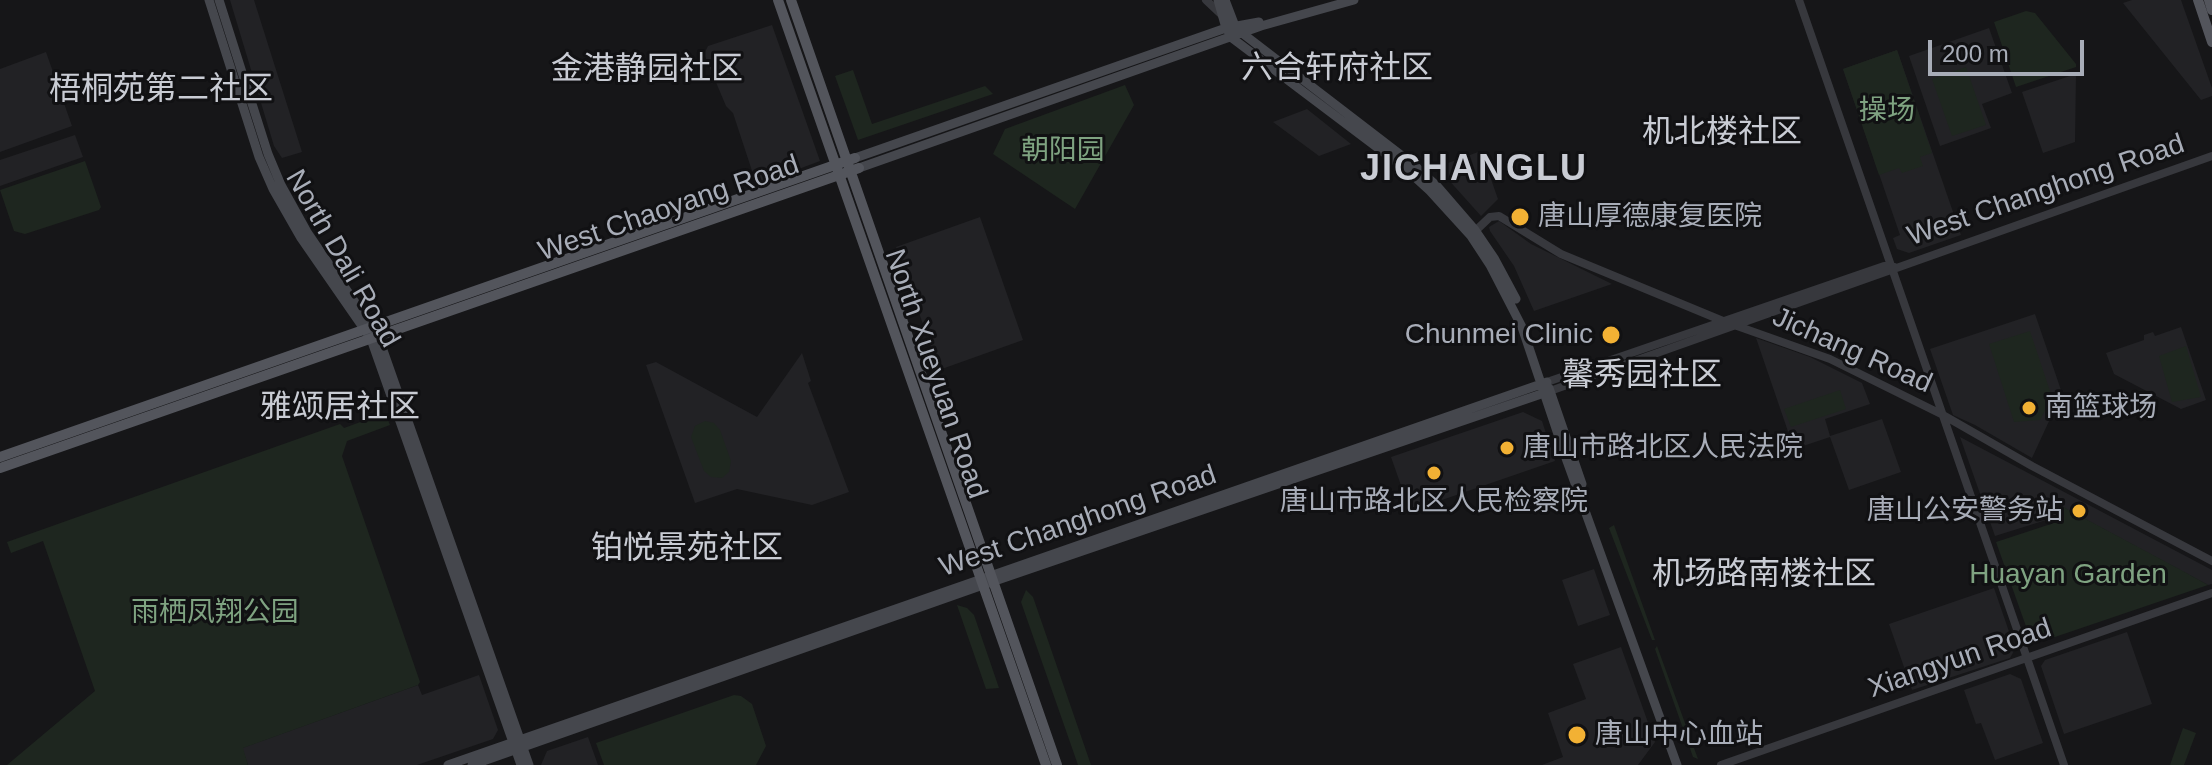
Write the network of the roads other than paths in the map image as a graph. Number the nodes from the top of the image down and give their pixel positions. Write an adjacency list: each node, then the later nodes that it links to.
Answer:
1 (209, 0): 23 (main road, North Dali Road)
2 (219, 0): 23 (main road, North Dali Road)
3 (778, 0): 18 (main road, North Xueyuan Road)
4 (791, 0): 18 (main road, North Xueyuan Road)
5 (1206, 0): 14 (street)
6 (1218, 0): 14 (main road)
7 (1225, 0): 15 (main road)
8 (1339, 0): 15 (main road, West Chaoyang Road)
9 (1354, 0): 15 (main road, West Chaoyang Road)
10 (1799, 0): 20 (street)
11 (2198, 0): 16 (main road)
12 (2209, 0): 13 (main road)
13 (2212, 10)
14 (1224, 17): 15 (main road)
15 (1234, 31): 18 (main road, West Chaoyang Road); 19 (main road)
16 (2212, 42)
17 (2212, 156): 20 (street, West Changhong Road)
18 (848, 166): 23 (main road, West Chaoyang Road); 30 (main road, North Xueyuan Road)
19 (1473, 233): 21 (street, Jichang Road); 24 (main road)
20 (1894, 267): 21 (street, West Changhong Road); 22 (street, West Changhong Road); 25 (street)
21 (1723, 321): 22 (street, Jichang Road); 24 (street, West Changhong Road)
22 (1736, 325): 24 (street, West Changhong Road); 25 (street, Jichang Road)
23 (371, 333): 26 (main road, West Chaoyang Road); 33 (main road, North Dali Road)
24 (1546, 388): 30 (main road, West Changhong Road); 40 (main road); 41 (main road)
25 (1943, 415): 29 (street, Jichang Road); 32 (street)
26 (130, 418): 27 (main road, West Chaoyang Road); 28 (main road, West Chaoyang Road)
27 (0, 457)
28 (0, 468)
29 (2212, 561)
30 (987, 580): 33 (main road, West Changhong Road); 38 (main road, North Xueyuan Road); 39 (main road, North Xueyuan Road)
31 (2212, 593): 32 (street, Xiangyun Road)
32 (2027, 659): 42 (street, Xiangyun Road); 43 (street)
33 (518, 745): 34 (main road, West Changhong Road); 35 (main road, West Changhong Road); 36 (main road, North Dali Road); 37 (main road, North Dali Road)
34 (448, 765)
35 (472, 765)
36 (521, 765)
37 (529, 765)
38 (1046, 765)
39 (1057, 765)
40 (1677, 765)
41 (1684, 765)
42 (1721, 765)
43 (2064, 765)

